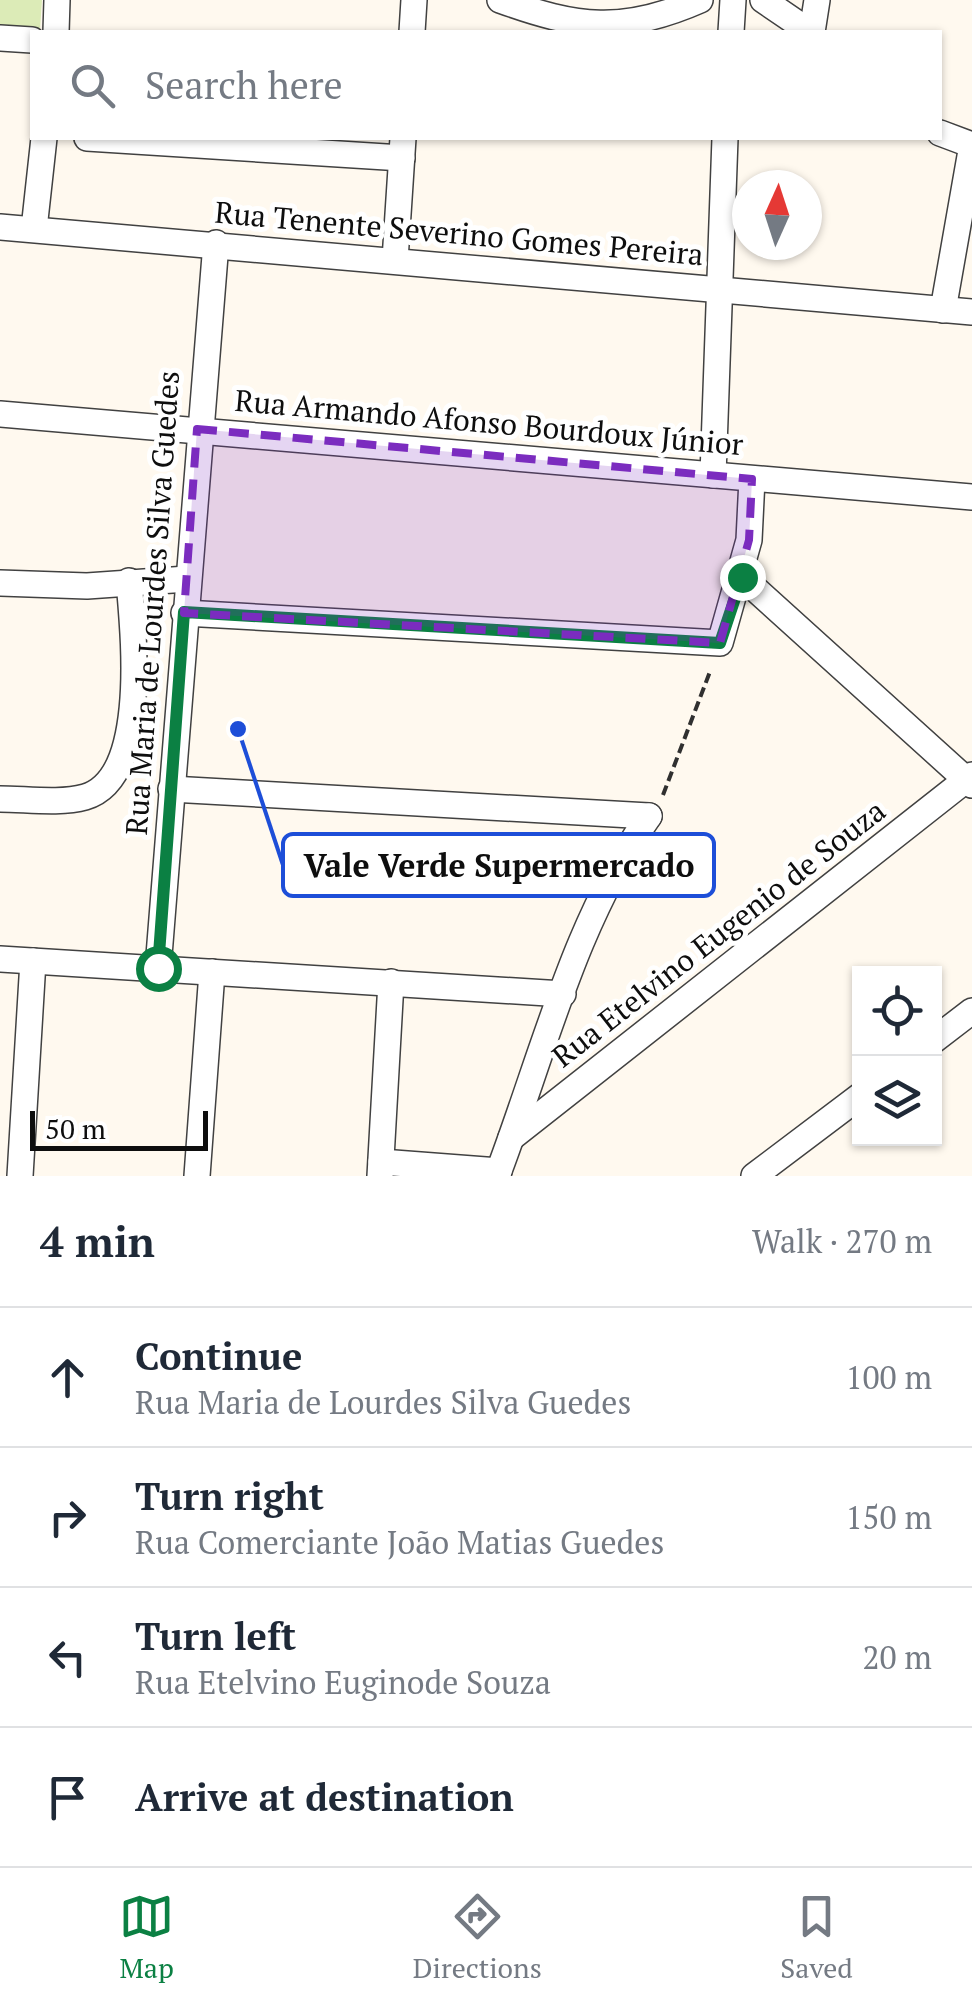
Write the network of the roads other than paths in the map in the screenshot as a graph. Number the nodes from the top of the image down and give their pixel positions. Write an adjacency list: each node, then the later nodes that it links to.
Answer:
1 (57, 0): 9 (street)
2 (414, 0): 10 (street)
3 (500, 0): 8 (street)
4 (700, 0): 8 (street)
5 (733, 0): 11 (street)
6 (818, 0): 13 (street)
7 (771, 4): 12 (street)
8 (646, 11)
9 (56, 30)
10 (412, 30)
11 (731, 30)
12 (808, 30)
13 (811, 30)
14 (0, 38): 15 (street)
15 (30, 40)
16 (942, 134): 20 (street)
17 (44, 140): 23 (street)
18 (149, 140): 21 (street)
19 (726, 140): 26 (street)
20 (972, 145): 27 (street)
21 (402, 148): 25 (street)
22 (0, 227): 23 (street, Rua Tenente Severino Gomes Pereira)
23 (34, 229): 24 (street, Rua Tenente Severino Gomes Pereira)
24 (216, 243): 25 (street, Rua Tenente Severino Gomes Pereira); 30 (street, Rua Maria de Lourdes Silva Guedes)
25 (395, 260): 26 (street, Rua Tenente Severino Gomes Pereira)
26 (720, 290): 27 (street, Rua Tenente Severino Gomes Pereira); 31 (street)
27 (943, 310): 28 (street, Rua Tenente Severino Gomes Pereira)
28 (972, 312)
29 (0, 414): 30 (street, Rua Armando Afonso Bourdoux Júnior)
30 (198, 430): 31 (street, Rua Armando Afonso Bourdoux Júnior); 35 (street, Rua Maria de Lourdes Silva Guedes)
31 (714, 475): 32 (street, Rua Armando Afonso Bourdoux Júnior)
32 (752, 479): 33 (street, Rua Armando Afonso Bourdoux Júnior); 34 (street)
33 (972, 497)
34 (742, 577): 38 (street); 39 (street)
35 (187, 580): 36 (street); 38 (street, Rua Maria de Lourdes Silva Guedes)
36 (129, 582): 37 (street); 41 (street)
37 (0, 583)
38 (184, 612): 40 (street, Rua Maria de Lourdes Silva Guedes)
39 (970, 780): 51 (street, Rua Etelvino Eugenio de Souza)
40 (171, 789): 44 (street, Rua Maria de Lourdes Silva Guedes); 47 (street)
41 (0, 799)
42 (0, 960): 43 (street)
43 (33, 962): 44 (street); 54 (street)
44 (158, 968): 45 (street)
45 (212, 972): 46 (street); 55 (street)
46 (391, 982): 47 (street); 52 (street)
47 (562, 994): 51 (street)
48 (972, 1011): 49 (street)
49 (942, 1034)
50 (852, 1102): 56 (street)
51 (512, 1138): 53 (street)
52 (380, 1169): 53 (street)
53 (498, 1174)
54 (20, 1176)
55 (197, 1176)
56 (754, 1176)

